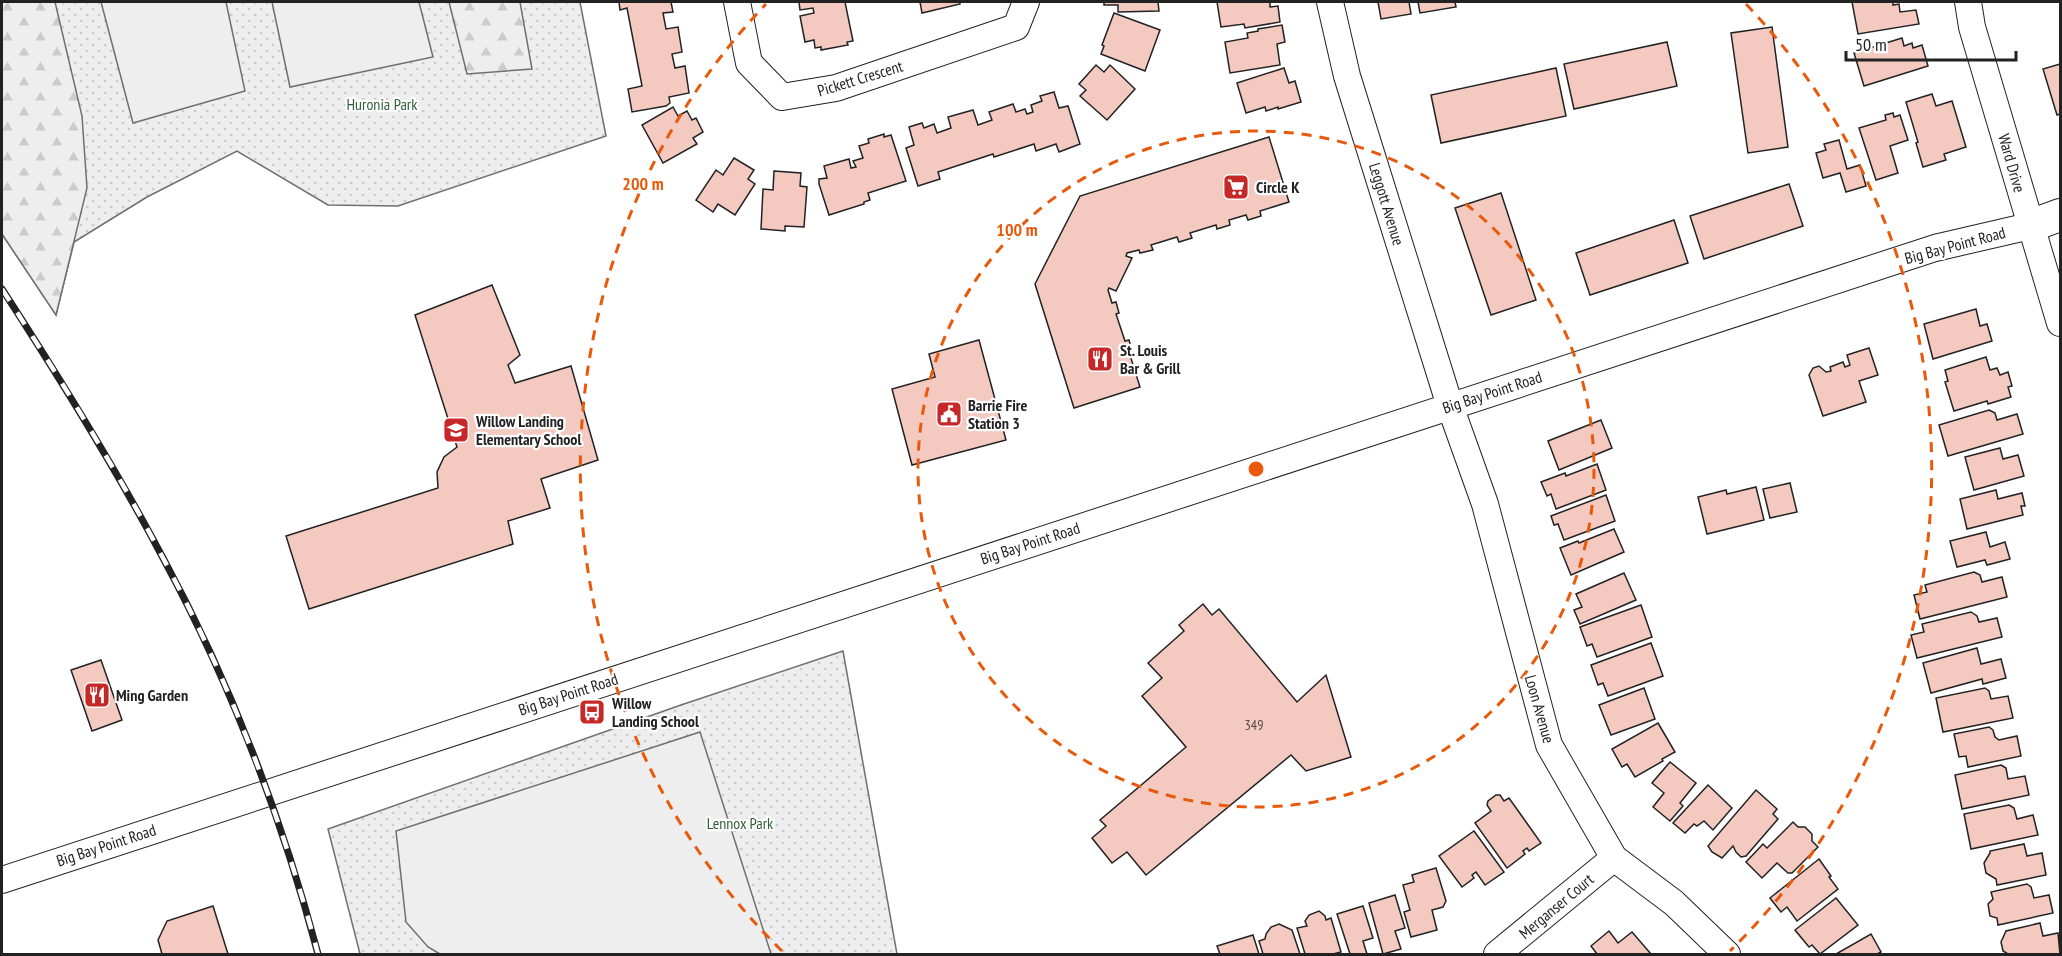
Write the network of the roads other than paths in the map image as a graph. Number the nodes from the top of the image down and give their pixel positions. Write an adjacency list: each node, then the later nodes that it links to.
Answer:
1 (737, 2): 2 (street, Pickett Crescent)
2 (1026, 2)
3 (1330, 2): 8 (street, Leggott Avenue)
4 (1968, 2): 6 (street, Ward Drive)
5 (2061, 215): 6 (main road, Big Bay Point Road)
6 (2030, 226): 7 (street, Ward Drive); 8 (street, Big Bay Point Road)
7 (2061, 323)
8 (1450, 406): 9 (street, Loon Avenue); 10 (street, Big Bay Point Road)
9 (1614, 858): 11 (street, Merganser Court); 12 (street, Loon Avenue)
10 (2, 880)
11 (1497, 954)
12 (1727, 954)

